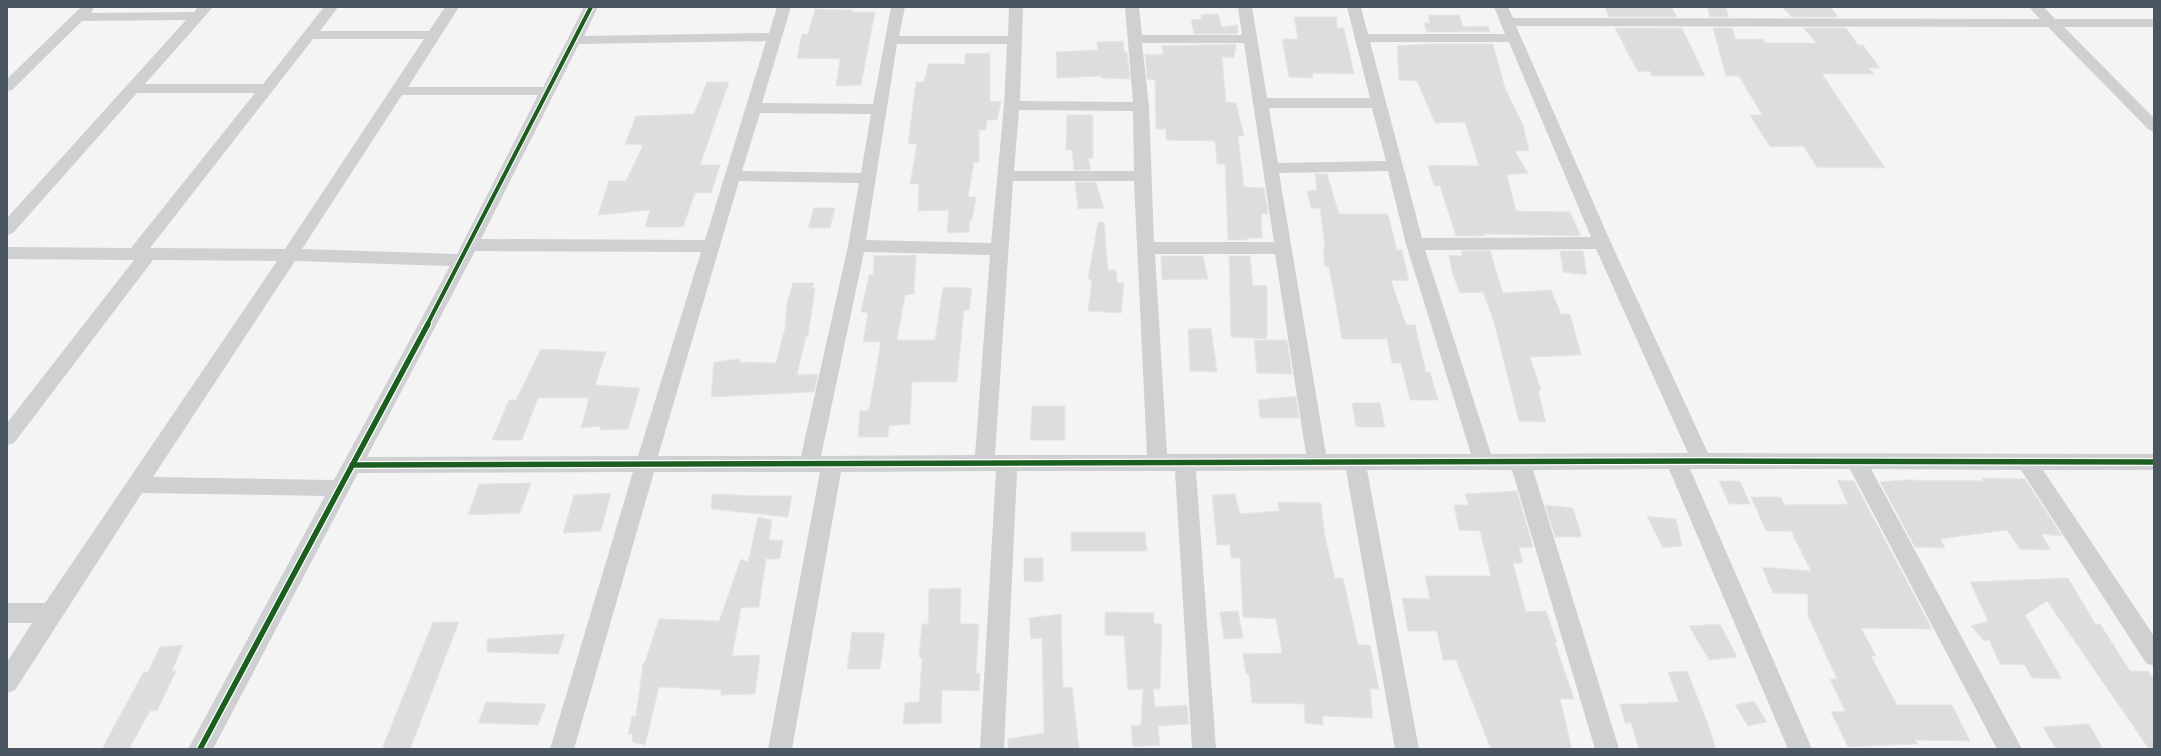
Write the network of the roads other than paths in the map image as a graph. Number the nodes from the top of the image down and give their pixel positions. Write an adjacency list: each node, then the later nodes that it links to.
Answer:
1 (331, 7): 24 (street)
2 (452, 7): 25 (street)
3 (592, 7): 30 (street)
4 (784, 7): 26 (street)
5 (898, 7): 31 (street)
6 (1016, 7): 32 (street)
7 (1132, 7): 28 (street)
8 (1244, 7): 29 (street)
9 (1354, 7): 27 (street)
10 (1580, 7): 18 (street)
11 (1691, 7): 19 (street)
12 (1809, 7): 20 (street)
13 (1922, 7): 21 (street)
14 (2036, 7): 22 (street)
15 (84, 12): 16 (street); 33 (street)
16 (202, 12): 35 (street)
17 (1508, 22): 18 (street); 27 (street); 52 (street)
18 (1588, 22): 19 (street)
19 (1700, 23): 20 (street)
20 (1820, 23): 21 (street)
21 (1935, 23): 22 (street)
22 (2052, 23): 23 (street); 44 (street)
23 (2154, 23)
24 (308, 35): 25 (street); 34 (street)
25 (433, 35): 36 (street)
26 (775, 37): 30 (street); 42 (street)
27 (1363, 38): 38 (street)
28 (1134, 39): 29 (street); 41 (street)
29 (1250, 39): 39 (street)
30 (576, 40): 37 (street)
31 (891, 40): 32 (street); 43 (street)
32 (1014, 40): 40 (street)
33 (8, 86)
34 (267, 88): 35 (street); 60 (street)
35 (133, 89): 51 (street)
36 (398, 90): 37 (street); 62 (street)
37 (548, 91): 59 (street)
38 (1379, 103): 39 (street); 45 (street)
39 (1260, 104): 46 (street)
40 (1012, 105): 41 (street); 48 (street)
41 (1141, 106): 49 (street)
42 (753, 108): 43 (street); 47 (street)
43 (879, 110): 50 (street)
44 (2154, 127)
45 (1395, 166): 46 (street); 53 (street)
46 (1270, 168): 57 (street)
47 (734, 176): 50 (street); 54 (street)
48 (1005, 176): 49 (street); 58 (street)
49 (1142, 176): 56 (street)
50 (868, 178): 55 (street)
51 (7, 229)
52 (1602, 242): 53 (street); 67 (street)
53 (1415, 244): 64 (street)
54 (711, 246): 59 (street); 80 (street)
55 (857, 246): 58 (street); 76 (street)
56 (1146, 248): 57 (street); 74 (street)
57 (1283, 248): 69 (street)
58 (998, 249): 78 (street)
59 (466, 253): 62 (street); 79 (street)
60 (142, 254): 61 (street); 62 (street); 63 (street)
61 (9, 255)
62 (290, 255): 81 (street)
63 (7, 437)
64 (1483, 461): 65 (street); 70 (street)
65 (1520, 461): 66 (street); 93 (street)
66 (1676, 461): 67 (street); 94 (street)
67 (1702, 461): 68 (street)
68 (1856, 461): 71 (street); 95 (street)
69 (1317, 462): 70 (street); 75 (street)
70 (1355, 462): 92 (street)
71 (2027, 462): 72 (street); 85 (street)
72 (2154, 462)
73 (1007, 463): 74 (street); 78 (street); 90 (street)
74 (1157, 463): 75 (street)
75 (1185, 463): 91 (street)
76 (810, 464): 77 (street); 80 (street)
77 (832, 464): 78 (street); 89 (street)
78 (984, 464)
79 (352, 465): 80 (street); 82 (street)
80 (644, 465): 88 (street)
81 (136, 485): 82 (street); 84 (street)
82 (340, 488): 87 (street)
83 (7, 613): 84 (street)
84 (51, 613): 86 (street)
85 (2154, 656)
86 (7, 682)
87 (200, 749)
88 (562, 749)
89 (780, 749)
90 (992, 749)
91 (1204, 749)
92 (1407, 749)
93 (1607, 749)
94 (1800, 749)
95 (2010, 749)

